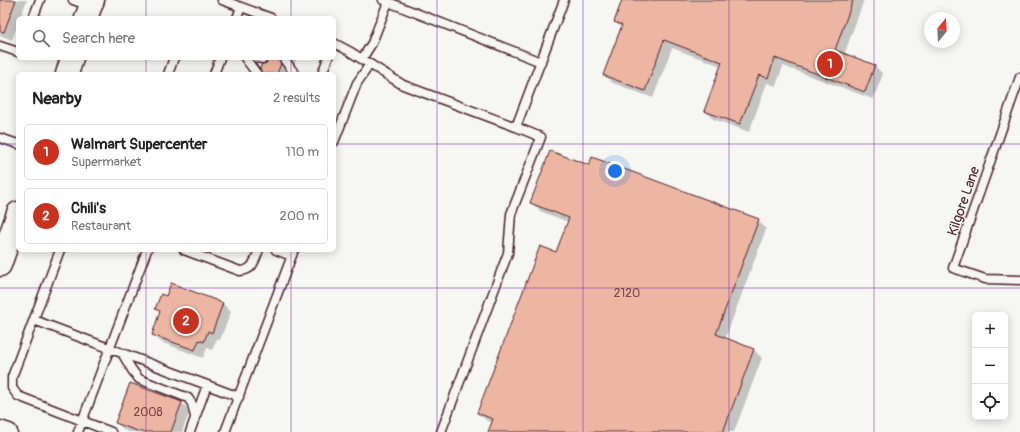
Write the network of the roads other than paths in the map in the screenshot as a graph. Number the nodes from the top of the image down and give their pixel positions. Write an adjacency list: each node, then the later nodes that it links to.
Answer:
1 (40, 0): 6 (lane)
2 (222, 0): 5 (lane)
3 (564, 0): 19 (lane)
4 (385, 1): 12 (lane); 19 (lane)
5 (241, 7): 7 (lane); 8 (lane)
6 (34, 16)
7 (238, 16)
8 (266, 16)
9 (336, 44): 12 (lane)
10 (0, 46): 11 (lane)
11 (16, 51)
12 (362, 59): 20 (lane)
13 (71, 60): 22 (main road)
14 (173, 60): 23 (lane)
15 (219, 60): 24 (lane)
16 (248, 60): 21 (lane)
17 (327, 60): 26 (lane)
18 (282, 62): 25 (lane)
19 (541, 62): 28 (lane)
20 (370, 64): 28 (lane); 29 (lane)
21 (259, 71)
22 (68, 72)
23 (169, 72)
24 (215, 72)
25 (292, 72)
26 (323, 72)
27 (1020, 77): 39 (lane, Kilgore Lane)
28 (516, 127): 53 (lane)
29 (336, 137)
30 (0, 138): 31 (lane)
31 (16, 143)
32 (16, 219): 38 (main road)
33 (59, 252): 40 (lane)
34 (146, 252): 41 (lane)
35 (189, 252): 36 (lane)
36 (258, 252)
37 (293, 253): 44 (lane)
38 (1, 258)
39 (1020, 280)
40 (34, 320): 41 (lane); 46 (lane)
41 (110, 348): 42 (lane); 46 (lane)
42 (122, 353): 43 (lane); 45 (lane)
43 (207, 385): 44 (lane); 45 (lane)
44 (239, 397): 52 (lane)
45 (195, 417): 51 (lane)
46 (82, 421): 49 (lane); 50 (lane)
47 (0, 429): 48 (street)
48 (9, 432)
49 (78, 432)
50 (111, 432)
51 (190, 432)
52 (225, 432)
53 (441, 432)

